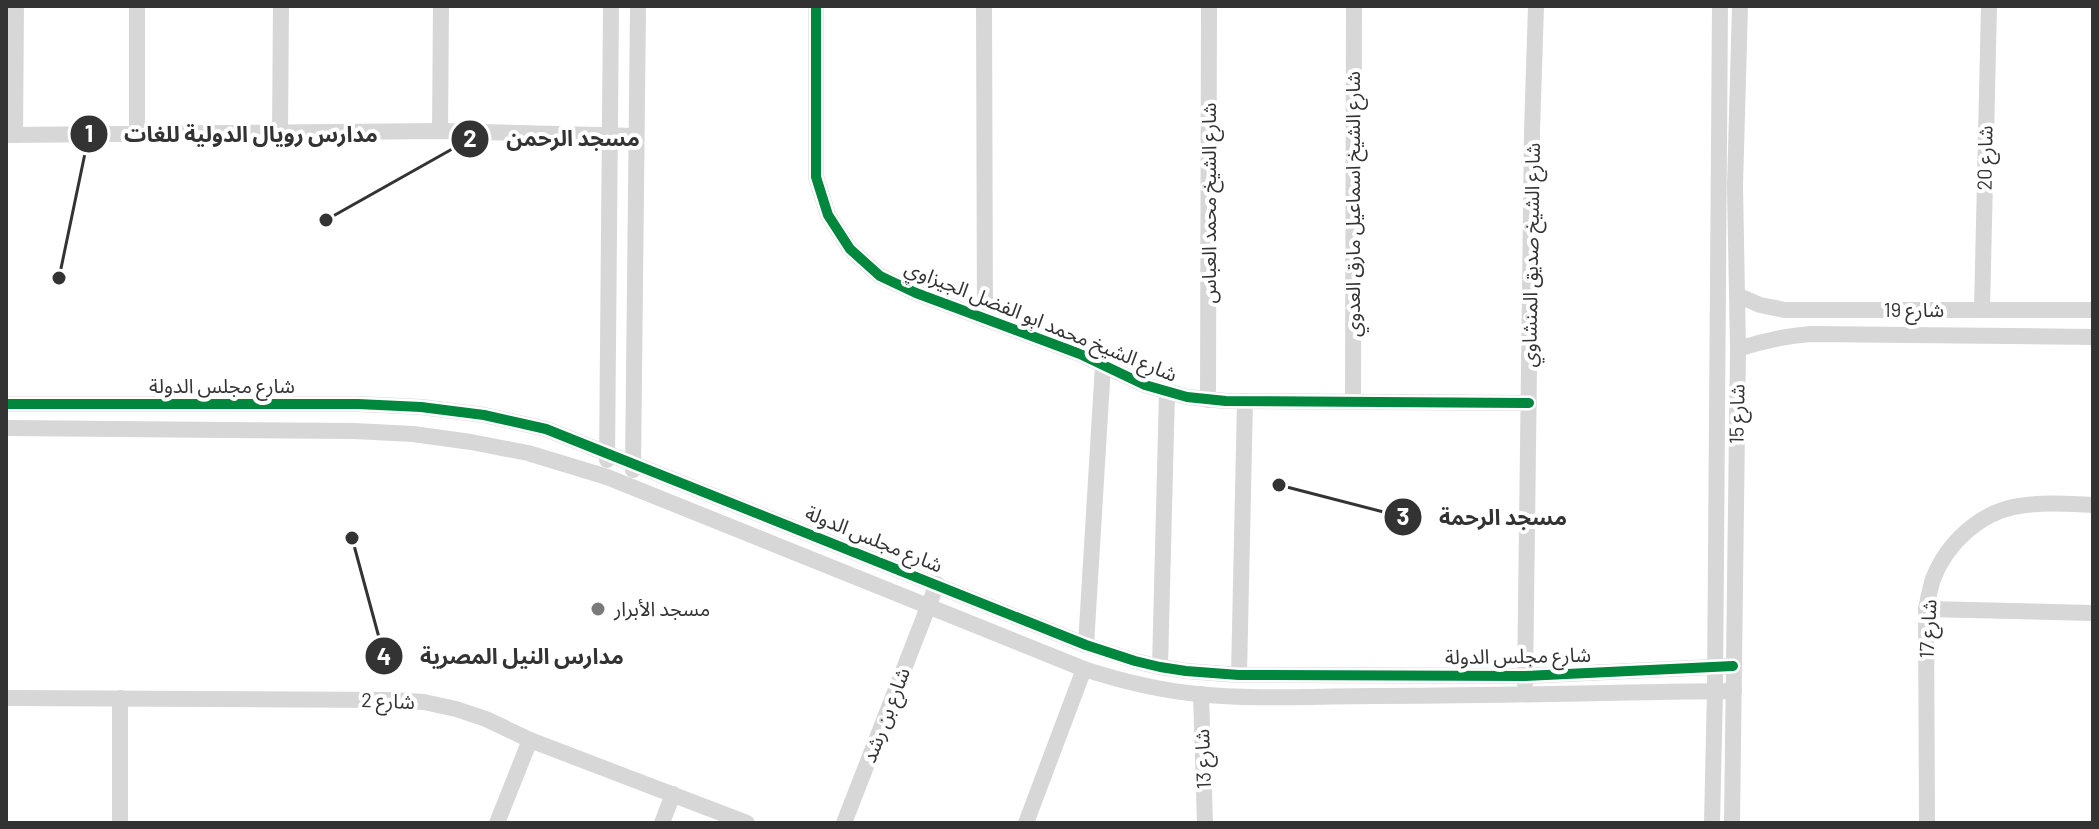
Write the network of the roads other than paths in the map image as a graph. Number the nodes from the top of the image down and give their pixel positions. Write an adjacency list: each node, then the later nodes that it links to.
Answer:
1 (16, 6): 18 (street)
2 (137, 6): 17 (street)
3 (281, 6): 16 (street)
4 (441, 6): 15 (street)
5 (611, 6): 19 (street)
6 (638, 6): 20 (street)
7 (816, 6): 26 (street, شارع الشيخ محمد ابو الفضل الجيزاوي)
8 (984, 6): 26 (street)
9 (1209, 6): 32 (street, شارع الشيخ محمد العباس)
10 (1354, 6): 34 (street, شارع الشيخ اسماعيل مارق العدوي)
11 (1536, 6): 35 (street, شارع الشيخ صديق المنشاوي)
12 (1720, 6): 21 (street, شارع 15)
13 (1740, 6): 21 (street, شارع 15)
14 (1989, 6): 23 (street, شارع 20)
15 (440, 131): 16 (street); 19 (street)
16 (280, 132): 17 (street)
17 (137, 134): 18 (street)
18 (10, 135)
19 (609, 135): 20 (street); 40 (street)
20 (636, 136): 41 (street)
21 (1727, 186): 22 (street, شارع 15); 52 (street, شارع 15)
22 (1737, 295): 23 (street, شارع 19); 29 (street, شارع 15)
23 (1982, 310): 24 (street, شارع 19)
24 (2071, 310): 25 (street, شارع 19); 27 (street)
25 (2093, 310)
26 (985, 319): 30 (street, شارع الشيخ محمد ابو الفضل الجيزاوي)
27 (2071, 337): 28 (street, شارع 19); 29 (street, شارع 19)
28 (2093, 337)
29 (1738, 349): 50 (street, شارع 15)
30 (1103, 365): 31 (street, شارع الشيخ محمد ابو الفضل الجيزاوي); 49 (street)
31 (1167, 392): 32 (street, شارع الشيخ محمد ابو الفضل الجيزاوي); 51 (street)
32 (1208, 400): 33 (street, شارع الشيخ محمد ابو الفضل الجيزاوي)
33 (1245, 401): 34 (street, شارع الشيخ محمد ابو الفضل الجيزاوي); 54 (street)
34 (1353, 402): 35 (street, شارع الشيخ محمد ابو الفضل الجيزاوي)
35 (1529, 403): 55 (street, شارع الشيخ صديق المنشاوي)
36 (6, 404): 37 (street, شارع مجلس الدولة)
37 (181, 404): 39 (street); 40 (street, شارع مجلس الدولة)
38 (6, 428): 39 (street, شارع مجلس الدولة)
39 (181, 429): 42 (street, شارع مجلس الدولة)
40 (607, 453): 41 (street, شارع مجلس الدولة); 42 (street)
41 (633, 464): 43 (street); 45 (street, شارع مجلس الدولة)
42 (607, 477): 43 (street, شارع مجلس الدولة)
43 (633, 488): 46 (street, شارع مجلس الدولة)
44 (2093, 505): 47 (street, شارع 17)
45 (937, 584): 46 (street, شارع بن رشد); 49 (street, شارع مجلس الدولة)
46 (928, 608): 53 (street, شارع مجلس الدولة); 69 (street, شارع بن رشد)
47 (1926, 609): 48 (street); 74 (street, شارع 17)
48 (2093, 613)
49 (1086, 645): 51 (street, شارع مجلس الدولة)
50 (1733, 666): 52 (street, شارع مجلس الدولة); 57 (street, شارع 15)
51 (1160, 667): 54 (street, شارع مجلس الدولة)
52 (1715, 667): 55 (street, شارع مجلس الدولة); 56 (street, شارع 15)
53 (1084, 669): 58 (street, شارع مجلس الدولة); 70 (street)
54 (1245, 675): 55 (street, شارع مجلس الدولة); 59 (street)
55 (1525, 676): 60 (street, شارع الشيخ صديق المنشاوي)
56 (1715, 691): 57 (street, شارع مجلس الدولة); 60 (street, شارع مجلس الدولة); 72 (street, شارع 15)
57 (1734, 691): 73 (street, شارع 15)
58 (1201, 694): 59 (street, شارع مجلس الدولة); 71 (street, شارع 13)
59 (1250, 696): 60 (street, شارع مجلس الدولة)
60 (1525, 696)
61 (6, 698): 62 (street, شارع 2)
62 (120, 698): 63 (street, شارع 2); 65 (street)
63 (530, 740): 64 (street, شارع 2); 66 (street)
64 (673, 794): 67 (street); 68 (street, شارع 2)
65 (120, 823)
66 (497, 823)
67 (662, 823)
68 (747, 823)
69 (844, 823)
70 (1026, 823)
71 (1205, 823)
72 (1712, 823)
73 (1732, 823)
74 (1927, 823)

